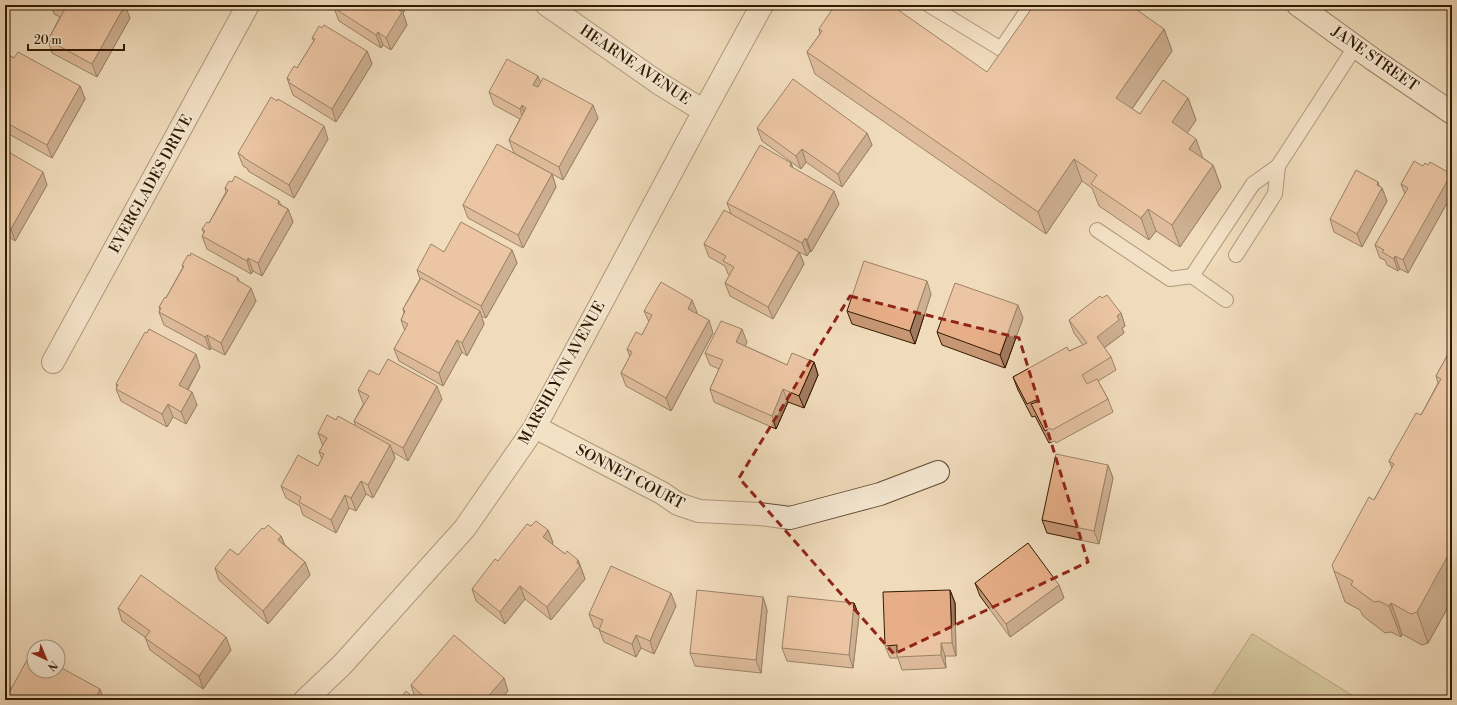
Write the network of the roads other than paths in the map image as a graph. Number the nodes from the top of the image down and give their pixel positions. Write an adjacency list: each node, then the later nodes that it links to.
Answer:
1 (248, 5): 15 (street, EVERGLADES DRIVE)
2 (547, 5): 8 (street, HEARNE AVENUE)
3 (762, 5): 8 (street, MARSHLYNN AVENUE)
4 (928, 5): 5 (lane)
5 (1032, 5)
6 (1298, 5): 7 (street, JANE STREET)
7 (1355, 47): 9 (street, JANE STREET); 10 (lane)
8 (704, 111): 16 (street, MARSHLYNN AVENUE)
9 (1452, 113)
10 (1278, 166): 12 (lane); 13 (lane)
11 (1097, 230): 13 (lane)
12 (1236, 255)
13 (1192, 276): 14 (lane)
14 (1226, 300)
15 (53, 362)
16 (535, 427): 17 (street, SONNET COURT); 18 (street, MARSHLYNN AVENUE)
17 (938, 472)
18 (305, 700)

